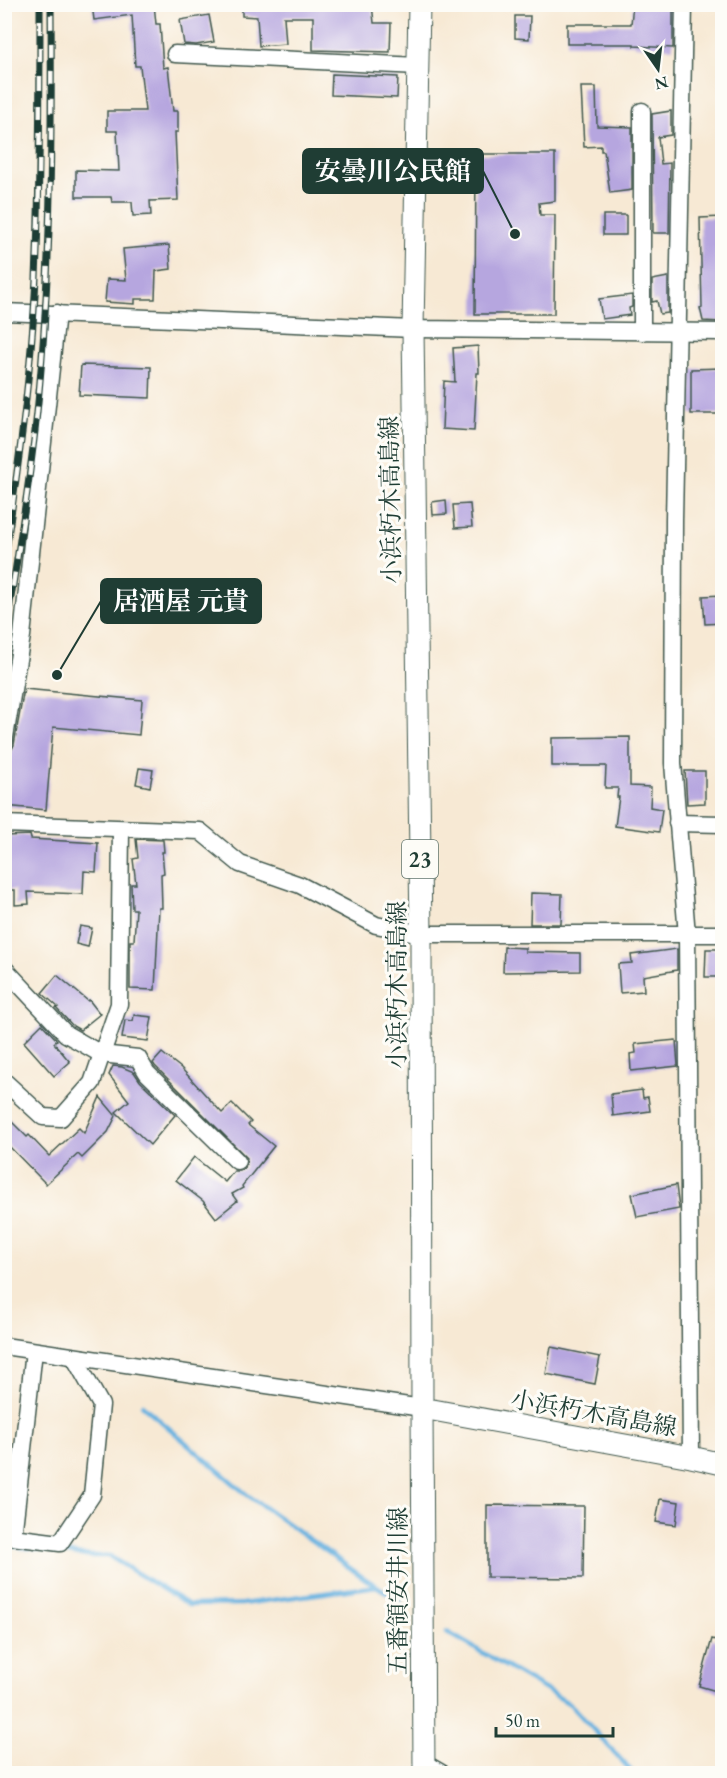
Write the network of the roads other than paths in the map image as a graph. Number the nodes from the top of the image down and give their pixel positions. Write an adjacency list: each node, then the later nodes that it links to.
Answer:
1 (419, 4): 4 (main road, 小浜朽木高島線 / 23)
2 (684, 4): 11 (street)
3 (175, 54): 4 (street)
4 (418, 66): 8 (main road, 小浜朽木高島線 / 23)
5 (642, 111): 9 (street)
6 (4, 312): 7 (street)
7 (57, 313): 8 (street); 12 (street)
8 (413, 329): 9 (street); 17 (main road, 小浜朽木高島線 / 23)
9 (642, 332): 11 (street)
10 (723, 332): 11 (street)
11 (678, 333): 13 (street)
12 (4, 743)
13 (677, 823): 15 (street); 19 (street)
14 (4, 824): 16 (street)
15 (723, 824)
16 (121, 829): 17 (street); 21 (street)
17 (421, 934): 19 (street); 27 (main road, 小浜朽木高島線 / 23)
18 (723, 934): 19 (street)
19 (687, 935): 28 (street)
20 (4, 968): 21 (street)
21 (101, 1053): 22 (street); 23 (street)
22 (4, 1081)
23 (237, 1161)
24 (4, 1346): 25 (street)
25 (34, 1351): 26 (street); 30 (street)
26 (74, 1357): 27 (street); 30 (street)
27 (422, 1408): 28 (main road, 小浜朽木高島線); 31 (main road, 五番領安井川線)
28 (691, 1456): 29 (main road, 小浜朽木高島線)
29 (723, 1464)
30 (9, 1537)
31 (424, 1768): 32 (street)
32 (442, 1773)

